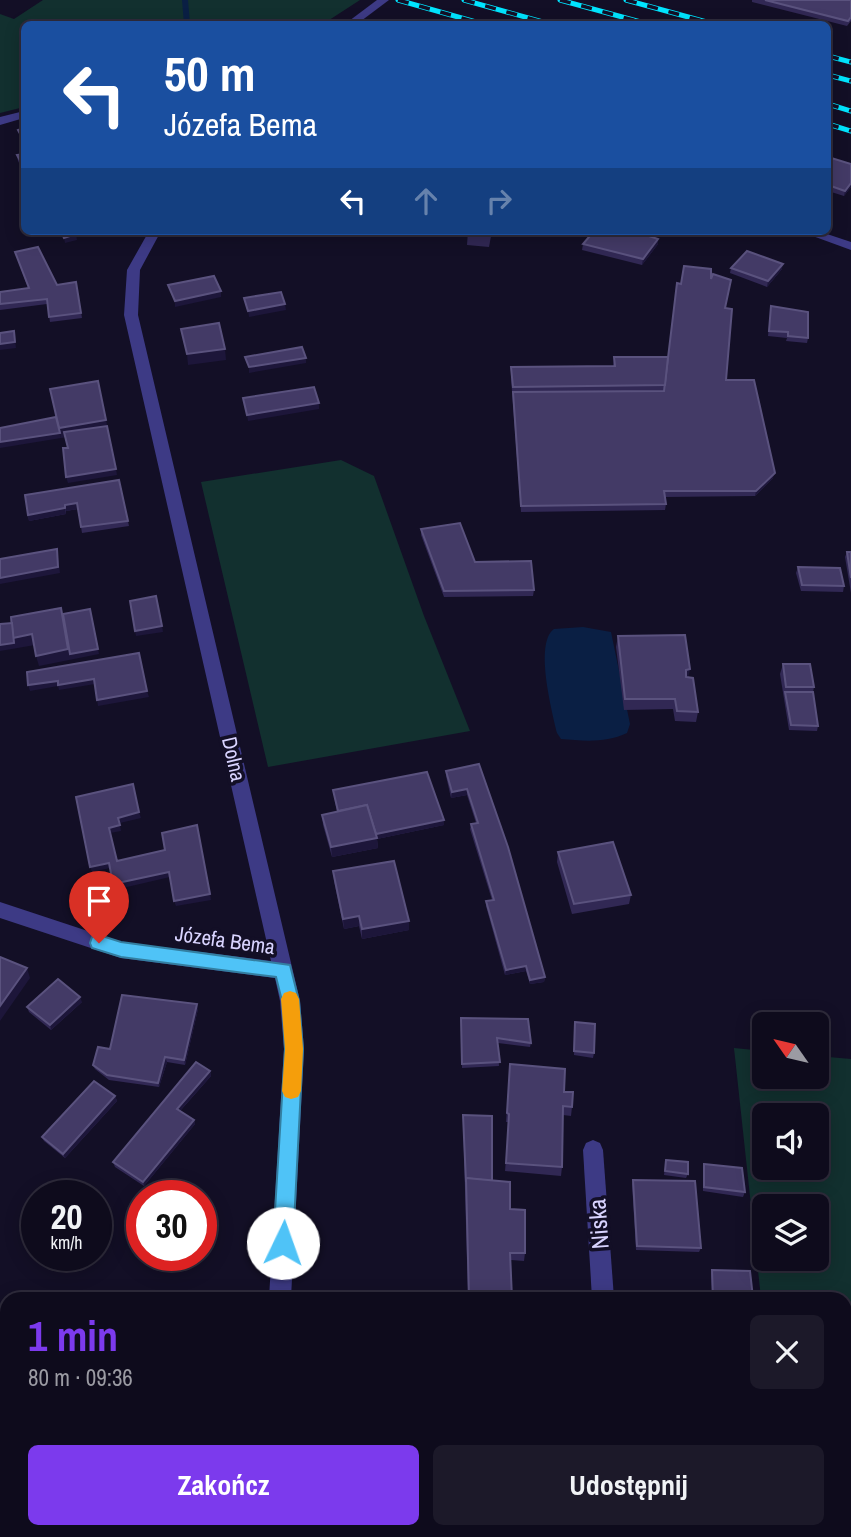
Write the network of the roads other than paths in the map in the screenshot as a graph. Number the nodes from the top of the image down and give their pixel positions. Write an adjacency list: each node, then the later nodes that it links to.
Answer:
1 (384, 0): 2 (street)
2 (354, 21)
3 (21, 116): 4 (street)
4 (0, 121)
5 (152, 235): 9 (street, Dolna)
6 (817, 235): 7 (street)
7 (851, 246)
8 (0, 910): 9 (street, Józefa Bema)
9 (284, 971): 11 (street, Dolna)
10 (593, 1150): 12 (street, Niska)
11 (280, 1292)
12 (603, 1292)

